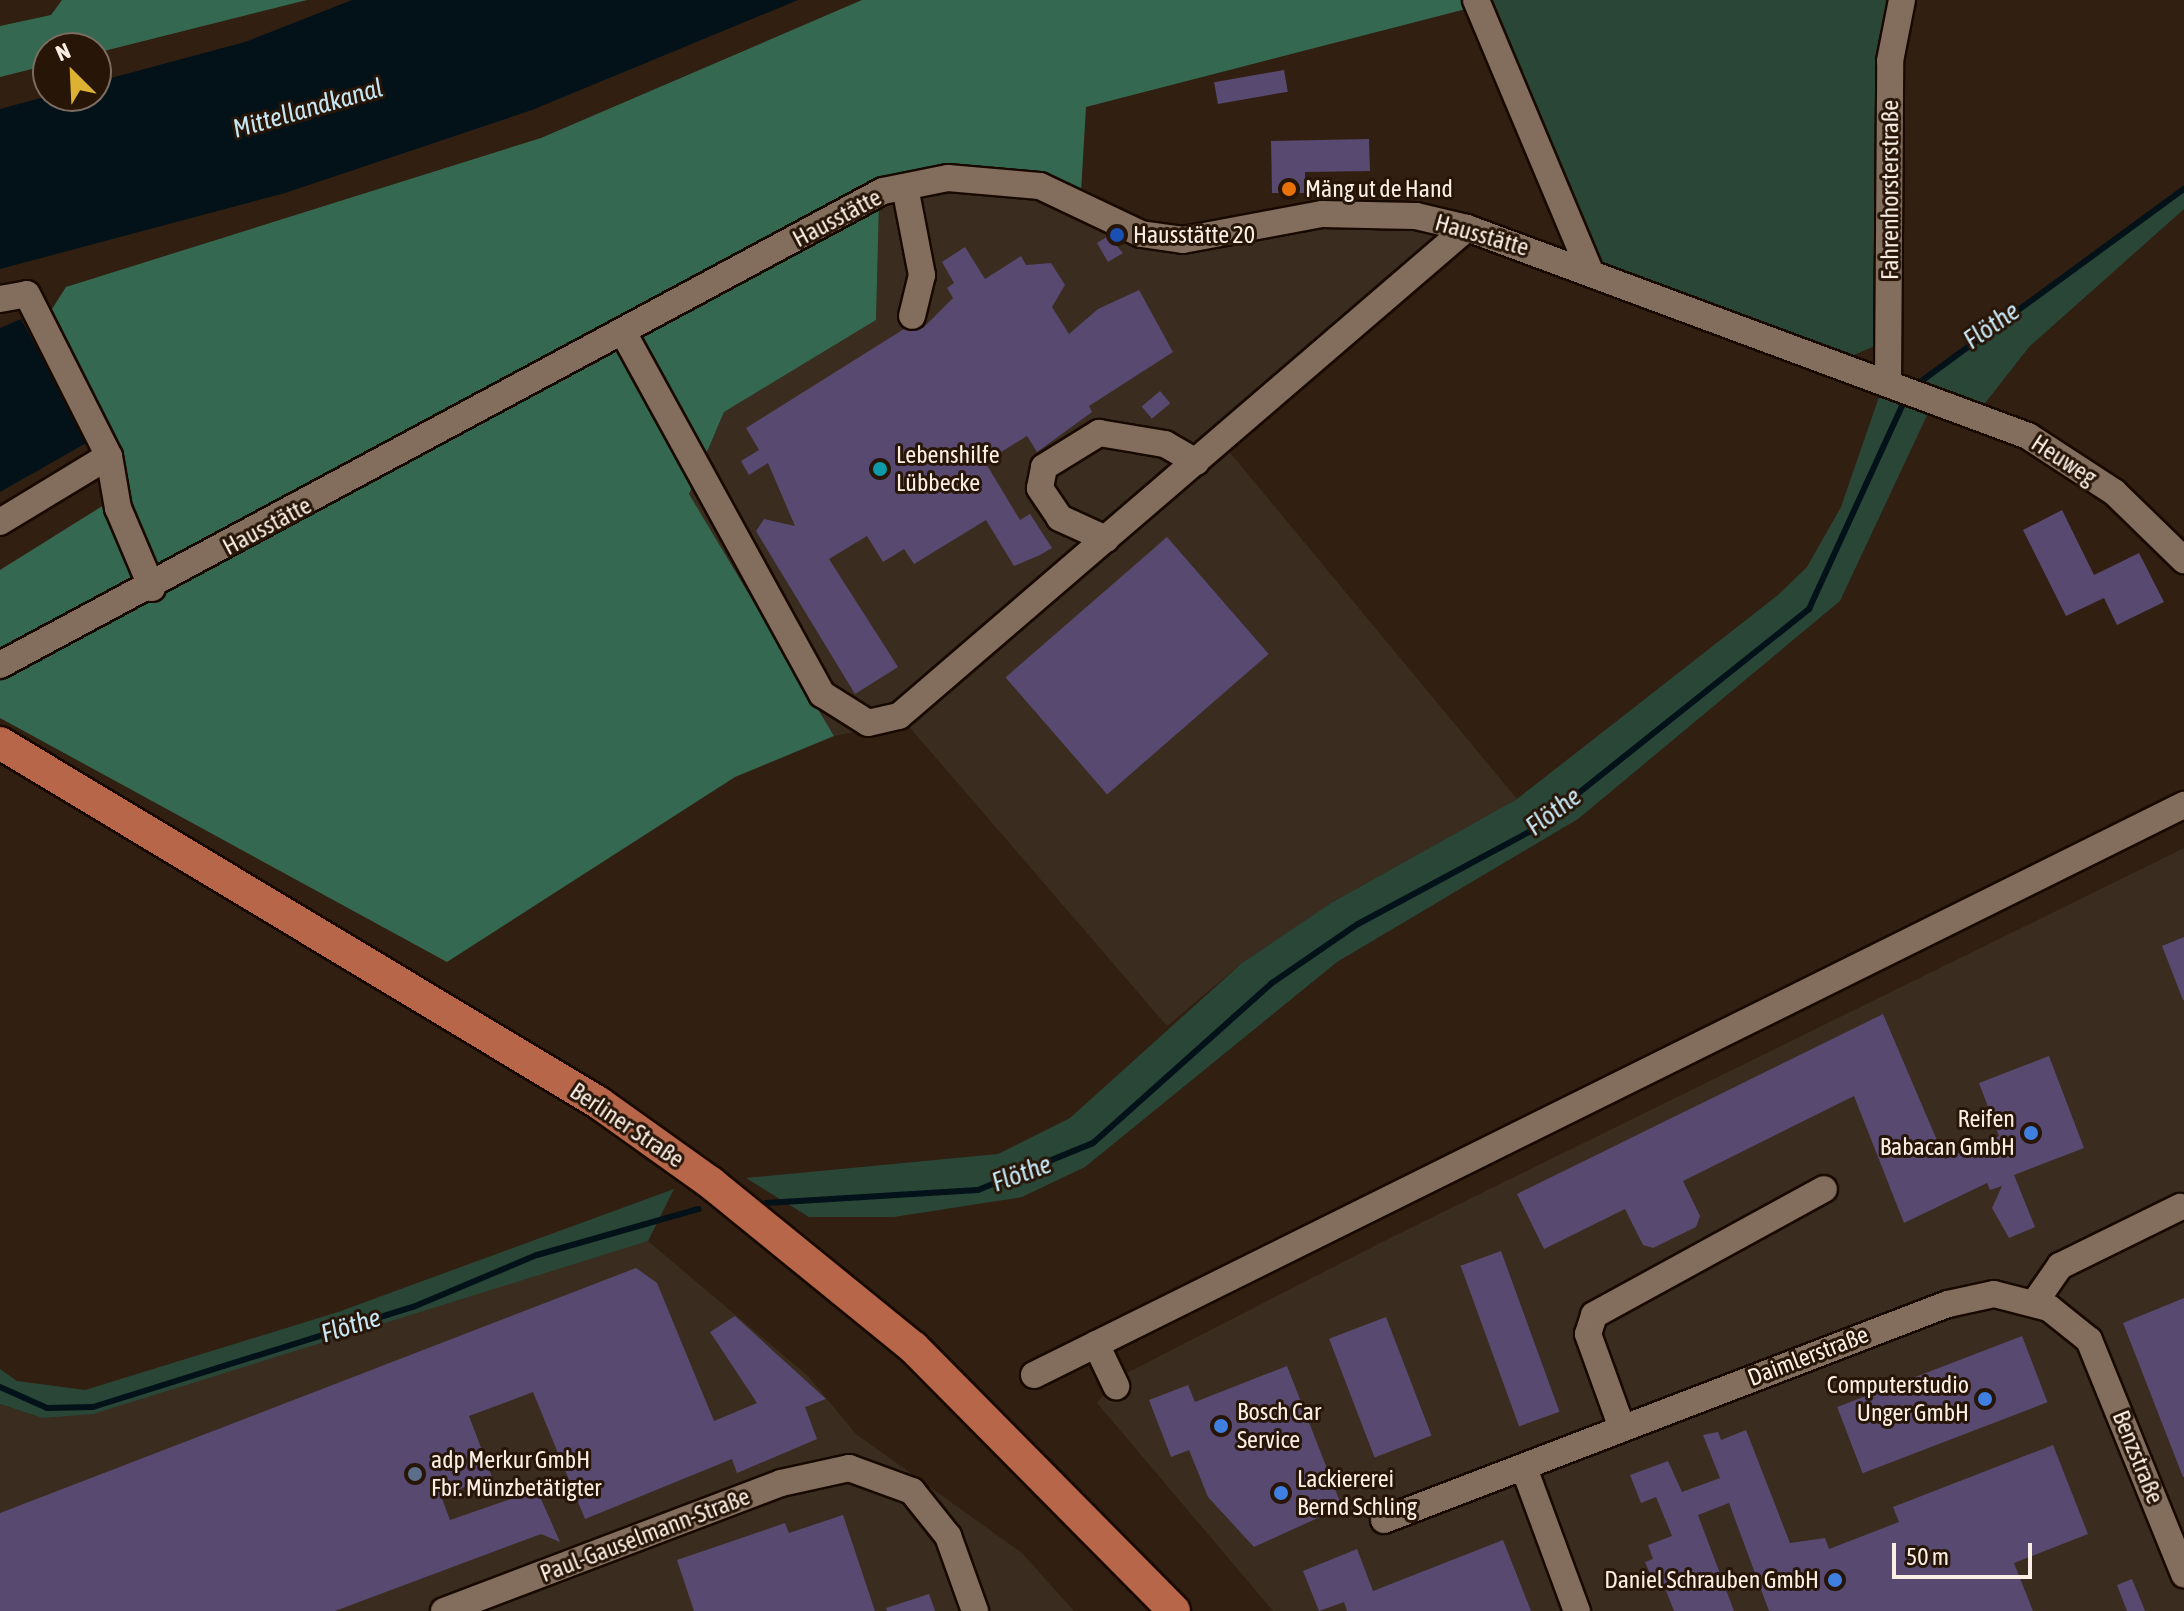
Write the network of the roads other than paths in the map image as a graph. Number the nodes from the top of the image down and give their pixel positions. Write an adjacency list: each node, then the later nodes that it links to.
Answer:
1 (1476, 0): 5 (street)
2 (1902, 0): 9 (street, Fahrenhorsterstraße)
3 (905, 187): 4 (street, Hausstätte); 7 (street); 8 (street, Hausstätte)
4 (1467, 228): 5 (street, Hausstätte); 12 (street)
5 (1589, 269): 9 (street, Hausstätte)
6 (0, 299): 11 (street)
7 (912, 316)
8 (624, 334): 14 (street); 16 (street, Hausstätte)
9 (1888, 381): 10 (street, Hausstätte)
10 (1923, 394): 15 (street, Heuweg)
11 (109, 456): 13 (street); 16 (street)
12 (1196, 462): 14 (street); 14 (street)
13 (0, 522)
14 (1106, 539)
15 (2184, 560)
16 (152, 588): 17 (street, Hausstätte)
17 (0, 665)
18 (0, 743): 33 (main road, Berliner Straße)
19 (2184, 805): 24 (street)
20 (1824, 1189): 27 (street)
21 (2180, 1207): 22 (street)
22 (2035, 1302): 23 (street, Daimlerstraße); 27 (street, Daimlerstraße)
23 (2089, 1340): 30 (street, Benzstraße)
24 (1096, 1344): 25 (street); 26 (street)
25 (1034, 1375)
26 (1116, 1386)
27 (1622, 1428): 28 (street, Daimlerstraße)
28 (1524, 1468): 29 (street, Daimlerstraße); 34 (street)
29 (1384, 1520)
30 (2184, 1574)
31 (444, 1611): 32 (street, Paul-Gauselmann-Straße)
32 (975, 1611)
33 (1174, 1611)
34 (1577, 1611)

